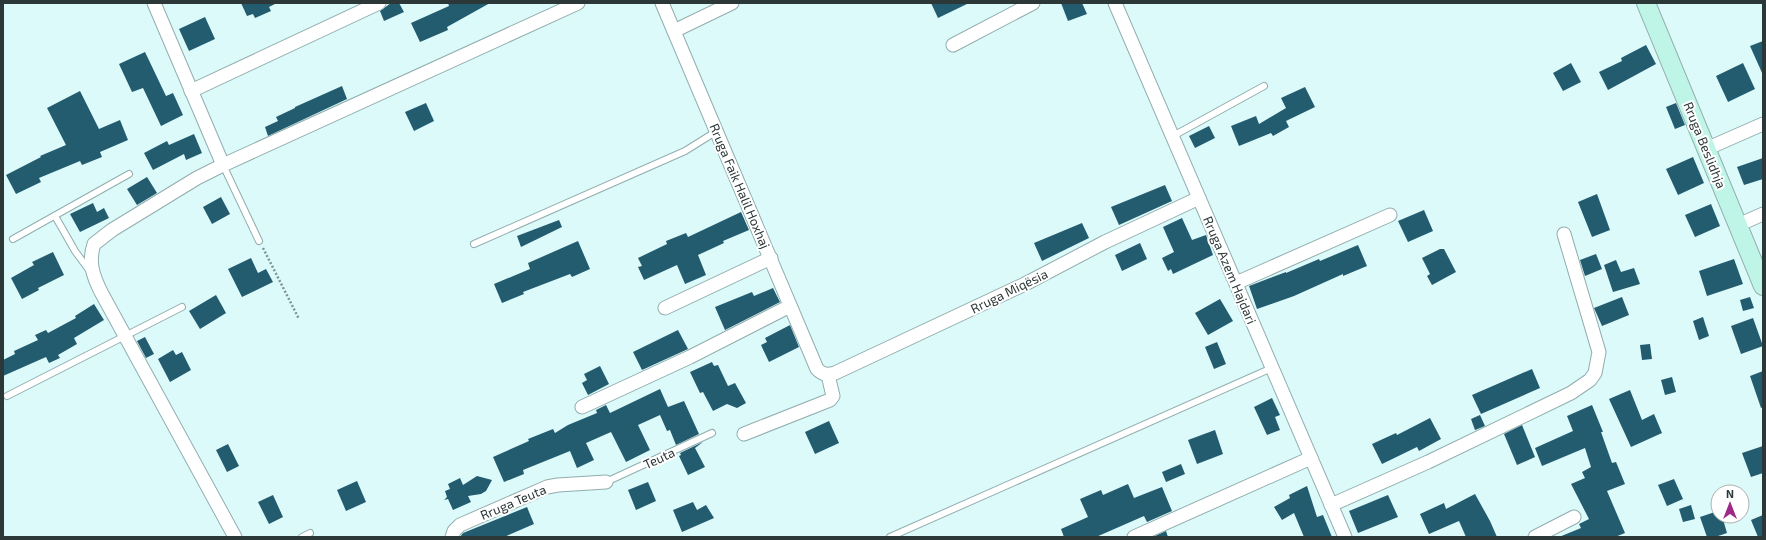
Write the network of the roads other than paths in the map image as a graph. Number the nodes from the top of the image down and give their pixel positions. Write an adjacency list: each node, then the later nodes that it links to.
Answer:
1 (154, 3): 12 (street)
2 (379, 3): 12 (street)
3 (578, 3): 17 (street)
4 (662, 3): 9 (street, Rruga Faik Halil Hoxhaj)
5 (732, 3): 9 (street)
6 (1033, 3): 10 (street)
7 (1115, 3): 15 (street, Rruga Azem Hajdari)
8 (1646, 3): 16 (main road, Rruga Beslidhja)
9 (674, 31): 14 (street, Rruga Faik Halil Hoxhaj)
10 (953, 45)
11 (1264, 86): 15 (lane)
12 (191, 92): 17 (street)
13 (1763, 124): 16 (street)
14 (717, 131): 27 (lane); 28 (street, Rruga Faik Halil Hoxhaj)
15 (1173, 136): 19 (street, Rruga Azem Hajdari)
16 (1706, 148): 23 (main road, Rruga Beslidhja)
17 (223, 165): 26 (lane); 29 (street)
18 (129, 174): 22 (lane)
19 (1199, 198): 30 (street, Rruga Azem Hajdari); 37 (street, Rruga Miqësia)
20 (1763, 214): 23 (street)
21 (1390, 215): 30 (street)
22 (55, 216): 25 (lane); 29 (lane)
23 (1738, 225): 31 (main road, Rruga Beslidhja)
24 (1564, 234): 44 (street)
25 (13, 239)
26 (259, 241)
27 (474, 244)
28 (771, 258): 32 (street, Rruga Faik Halil Hoxhaj); 34 (street)
29 (93, 276): 35 (street)
30 (1236, 283): 36 (street, Rruga Azem Hajdari)
31 (1763, 286)
32 (790, 306): 37 (street, Rruga Faik Halil Hoxhaj); 39 (street)
33 (182, 307): 35 (lane)
34 (665, 308)
35 (125, 336): 38 (lane); 47 (street)
36 (1272, 368): 42 (street, Rruga Azem Hajdari); 50 (lane)
37 (823, 372): 41 (street, Rruga Faik Halil Hoxhaj)
38 (7, 396)
39 (582, 406)
40 (712, 433): 43 (lane, Teuta)
41 (744, 434)
42 (1311, 458): 44 (street, Rruga Azem Hajdari); 51 (street)
43 (606, 482): 49 (street, Rruga Teuta)
44 (1331, 505): 52 (street, Rruga Azem Hajdari)
45 (1574, 517): 53 (street)
46 (310, 533): 48 (lane)
47 (235, 537)
48 (302, 537)
49 (452, 537)
50 (890, 537)
51 (1134, 537)
52 (1345, 537)
53 (1535, 537)

